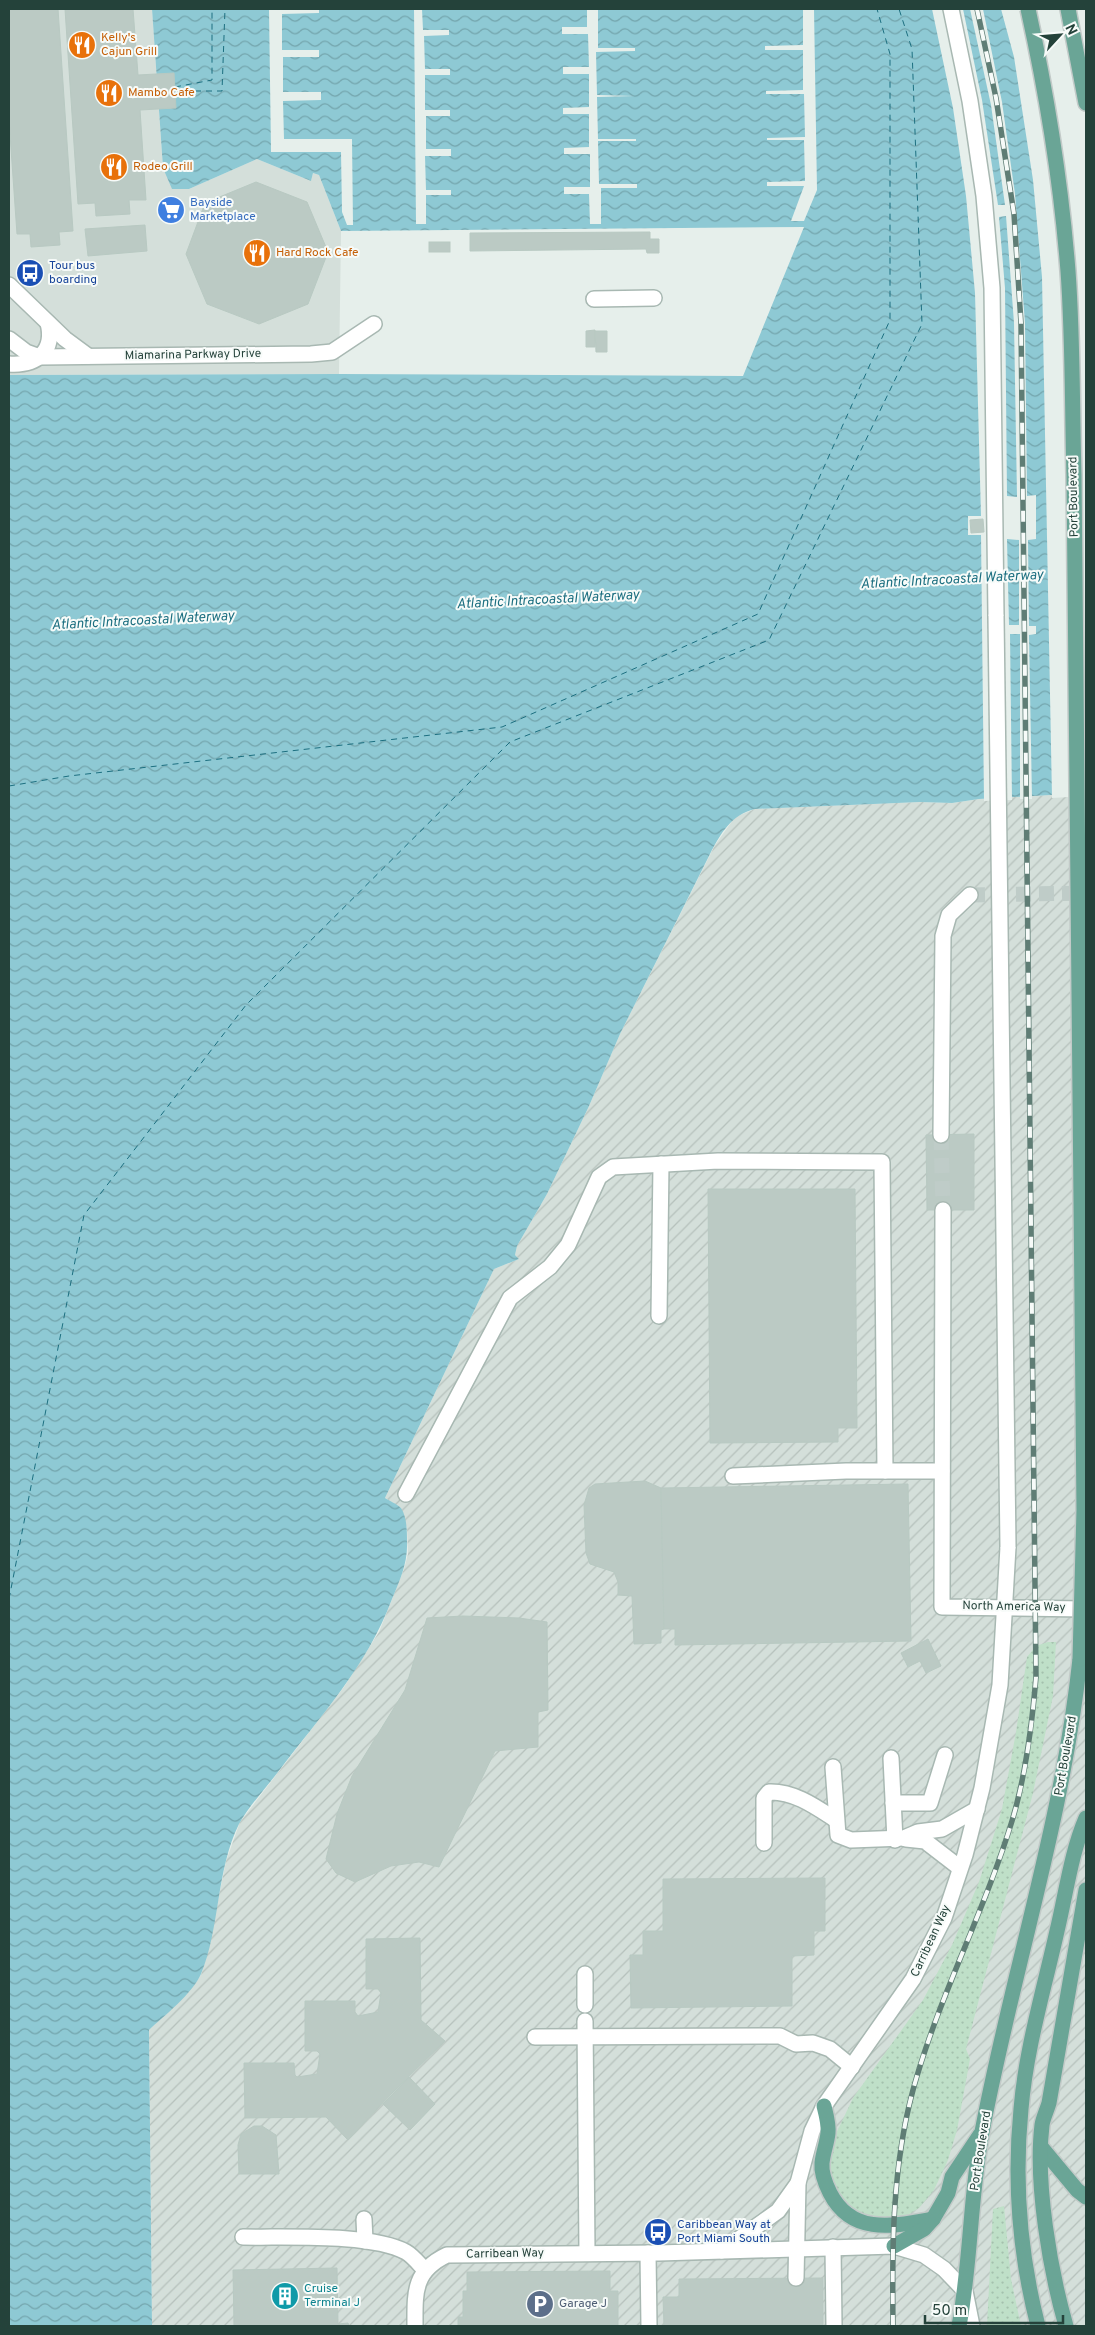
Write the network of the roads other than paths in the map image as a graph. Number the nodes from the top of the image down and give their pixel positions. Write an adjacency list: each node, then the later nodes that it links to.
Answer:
1 (951, 9): 23 (street, Carribean Way, bridge)
2 (1028, 9): 43 (main road, Port Boulevard, bridge)
3 (1068, 9): 4 (main road)
4 (1086, 103)
5 (9, 285): 8 (street)
6 (654, 298): 7 (street)
7 (594, 299)
8 (48, 323): 11 (street); 12 (street)
9 (374, 324): 11 (street, Miamarina Parkway Drive)
10 (9, 339): 12 (street, Miamarina Parkway Drive)
11 (88, 356): 12 (street, Miamarina Parkway Drive)
12 (40, 357): 13 (street)
13 (9, 364)
14 (970, 895): 15 (street)
15 (941, 1135)
16 (661, 1164): 18 (street); 19 (street); 22 (street)
17 (943, 1210): 20 (street)
18 (659, 1316)
19 (885, 1471): 20 (street); 21 (street)
20 (942, 1471): 23 (street, North America Way)
21 (733, 1476)
22 (406, 1494)
23 (1004, 1607): 24 (street, North America Way); 29 (street, Carribean Way)
24 (1086, 1609)
25 (945, 1755): 28 (street)
26 (891, 1758): 28 (street)
27 (833, 1767): 31 (street)
28 (893, 1803): 32 (street)
29 (977, 1808): 32 (street); 34 (street, Carribean Way)
30 (1086, 1818): 65 (main road)
31 (836, 1820): 32 (street); 33 (street)
32 (900, 1839): 34 (street)
33 (764, 1843)
34 (960, 1868): 41 (street, Carribean Way)
35 (1086, 1890): 44 (main road)
36 (585, 1974): 37 (street)
37 (585, 2005)
38 (586, 2021): 39 (street)
39 (586, 2036): 40 (street); 41 (street); 55 (street)
40 (535, 2037)
41 (852, 2067): 42 (street, Carribean Way)
42 (824, 2106): 45 (street, Carribean Way); 48 (main road)
43 (982, 2132): 48 (main road); 59 (main road, Port Boulevard)
44 (1042, 2148): 46 (main road); 66 (main road)
45 (798, 2183): 53 (street, Carribean Way); 54 (street)
46 (1086, 2197)
47 (364, 2219): 50 (street)
48 (933, 2219): 51 (main road)
49 (243, 2237): 50 (street)
50 (365, 2241): 57 (street)
51 (894, 2246): 52 (street, Carribean Way); 59 (street, Carribean Way)
52 (833, 2247): 53 (street, Carribean Way); 62 (street)
53 (797, 2248): 54 (street, Carribean Way); 58 (street)
54 (721, 2251): 56 (street, Carribean Way)
55 (587, 2252): 56 (street, Carribean Way); 57 (street, Carribean Way)
56 (648, 2253): 61 (street)
57 (425, 2270): 60 (street)
58 (796, 2278)
59 (965, 2291): 63 (main road, Port Boulevard); 64 (street)
60 (415, 2326)
61 (649, 2326)
62 (834, 2326)
63 (959, 2326)
64 (972, 2326)
65 (1038, 2326)
66 (1066, 2326)

